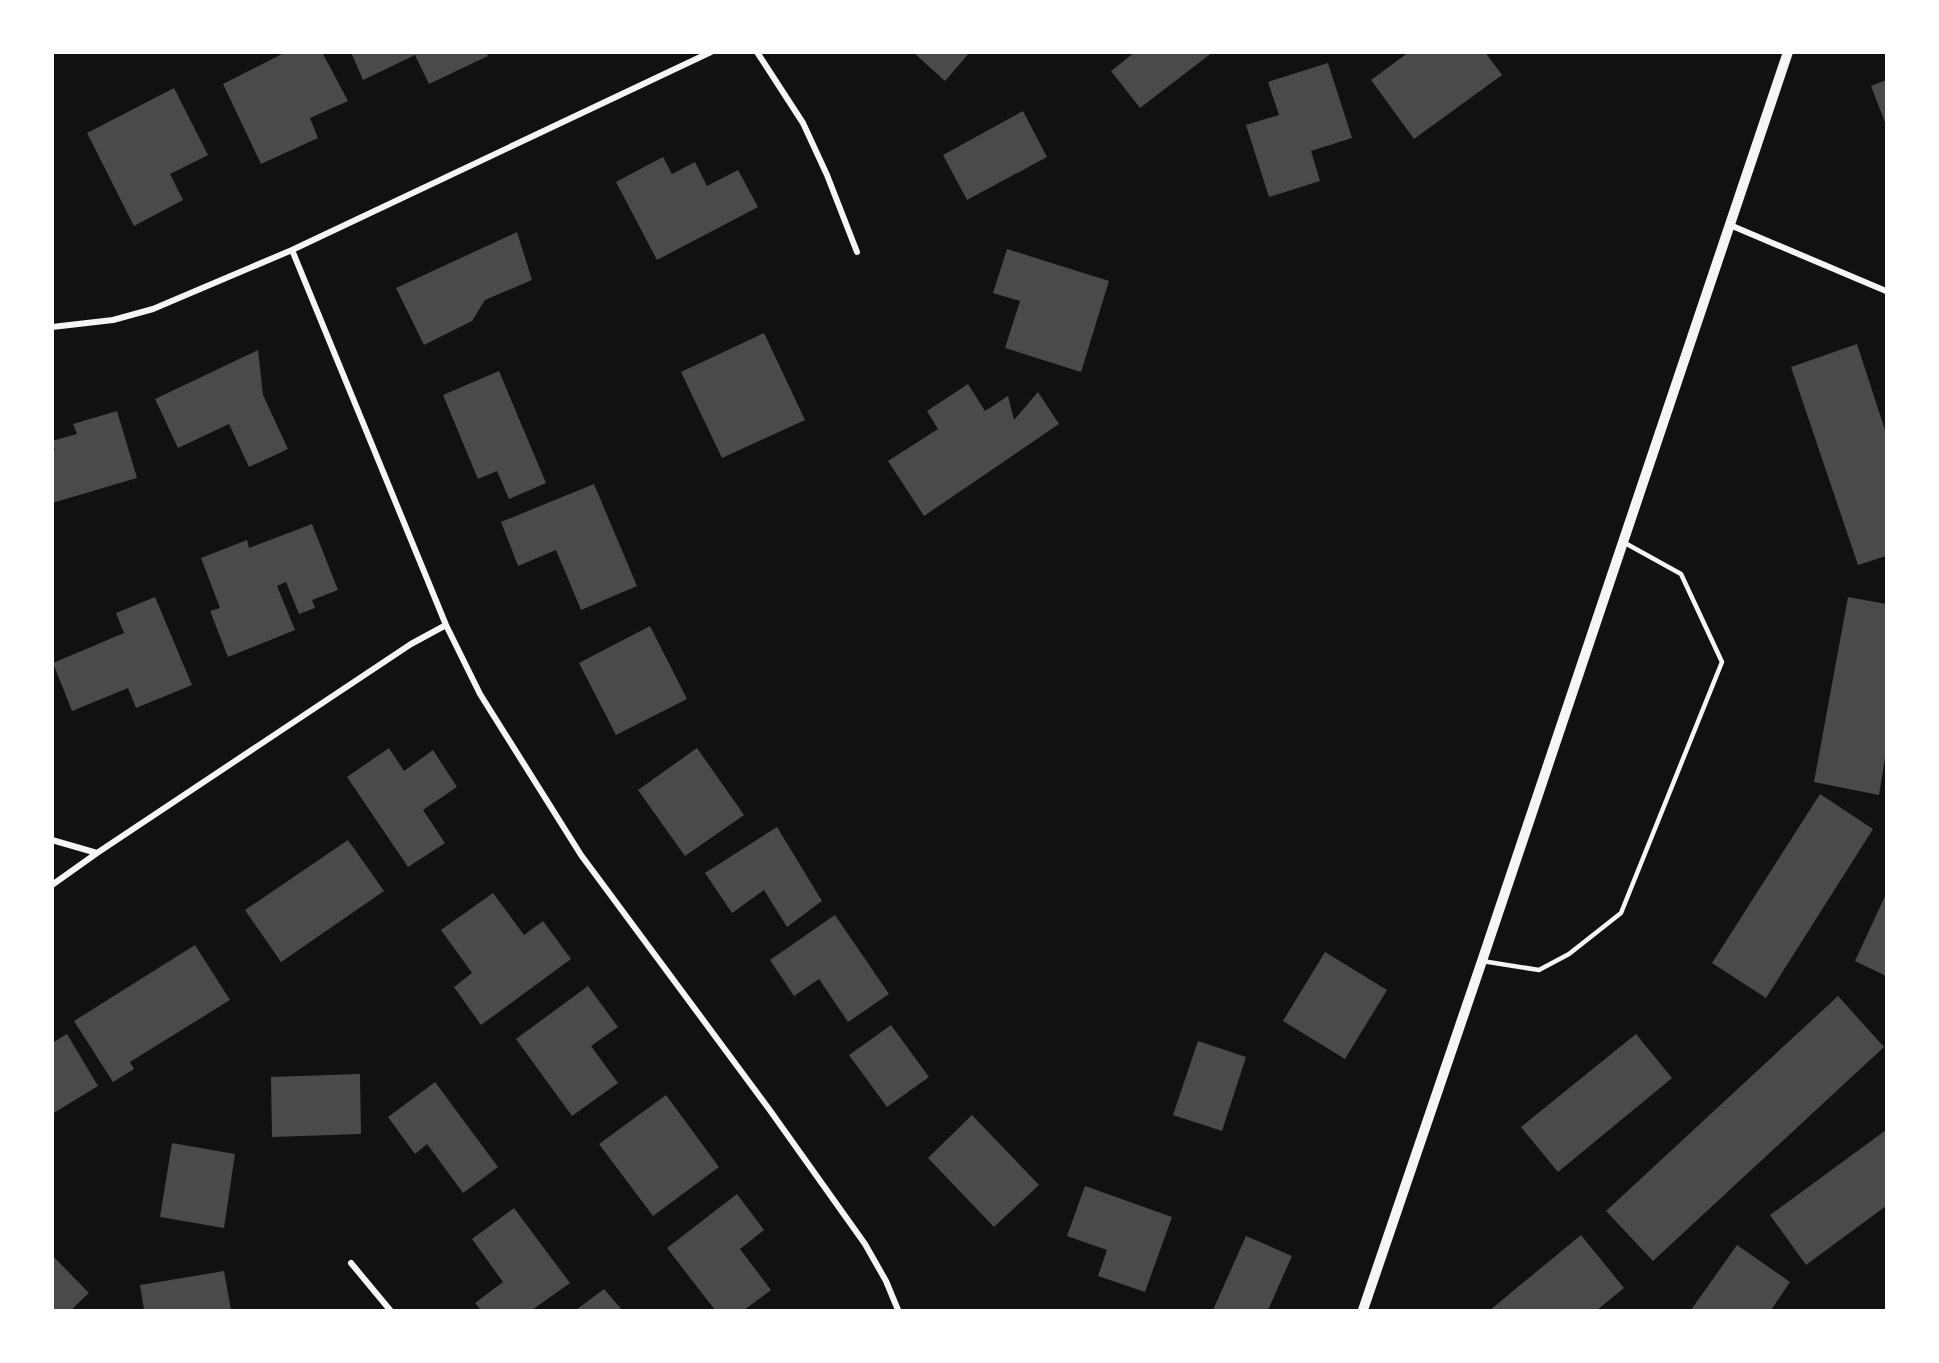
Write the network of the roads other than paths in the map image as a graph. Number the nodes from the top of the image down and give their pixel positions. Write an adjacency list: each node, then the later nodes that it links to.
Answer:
1 (711, 52): 5 (street)
2 (757, 52): 6 (street)
3 (1788, 52): 4 (street)
4 (1730, 225): 7 (street); 9 (street)
5 (292, 250): 8 (street); 10 (street)
6 (857, 252)
7 (1887, 291)
8 (52, 327)
9 (1622, 542): 14 (street); 14 (lane)
10 (446, 625): 12 (street); 17 (street)
11 (52, 840): 12 (street)
12 (97, 853): 13 (street)
13 (52, 885)
14 (1482, 961): 18 (street)
15 (351, 1263): 16 (street)
16 (390, 1311)
17 (898, 1311)
18 (1363, 1311)

